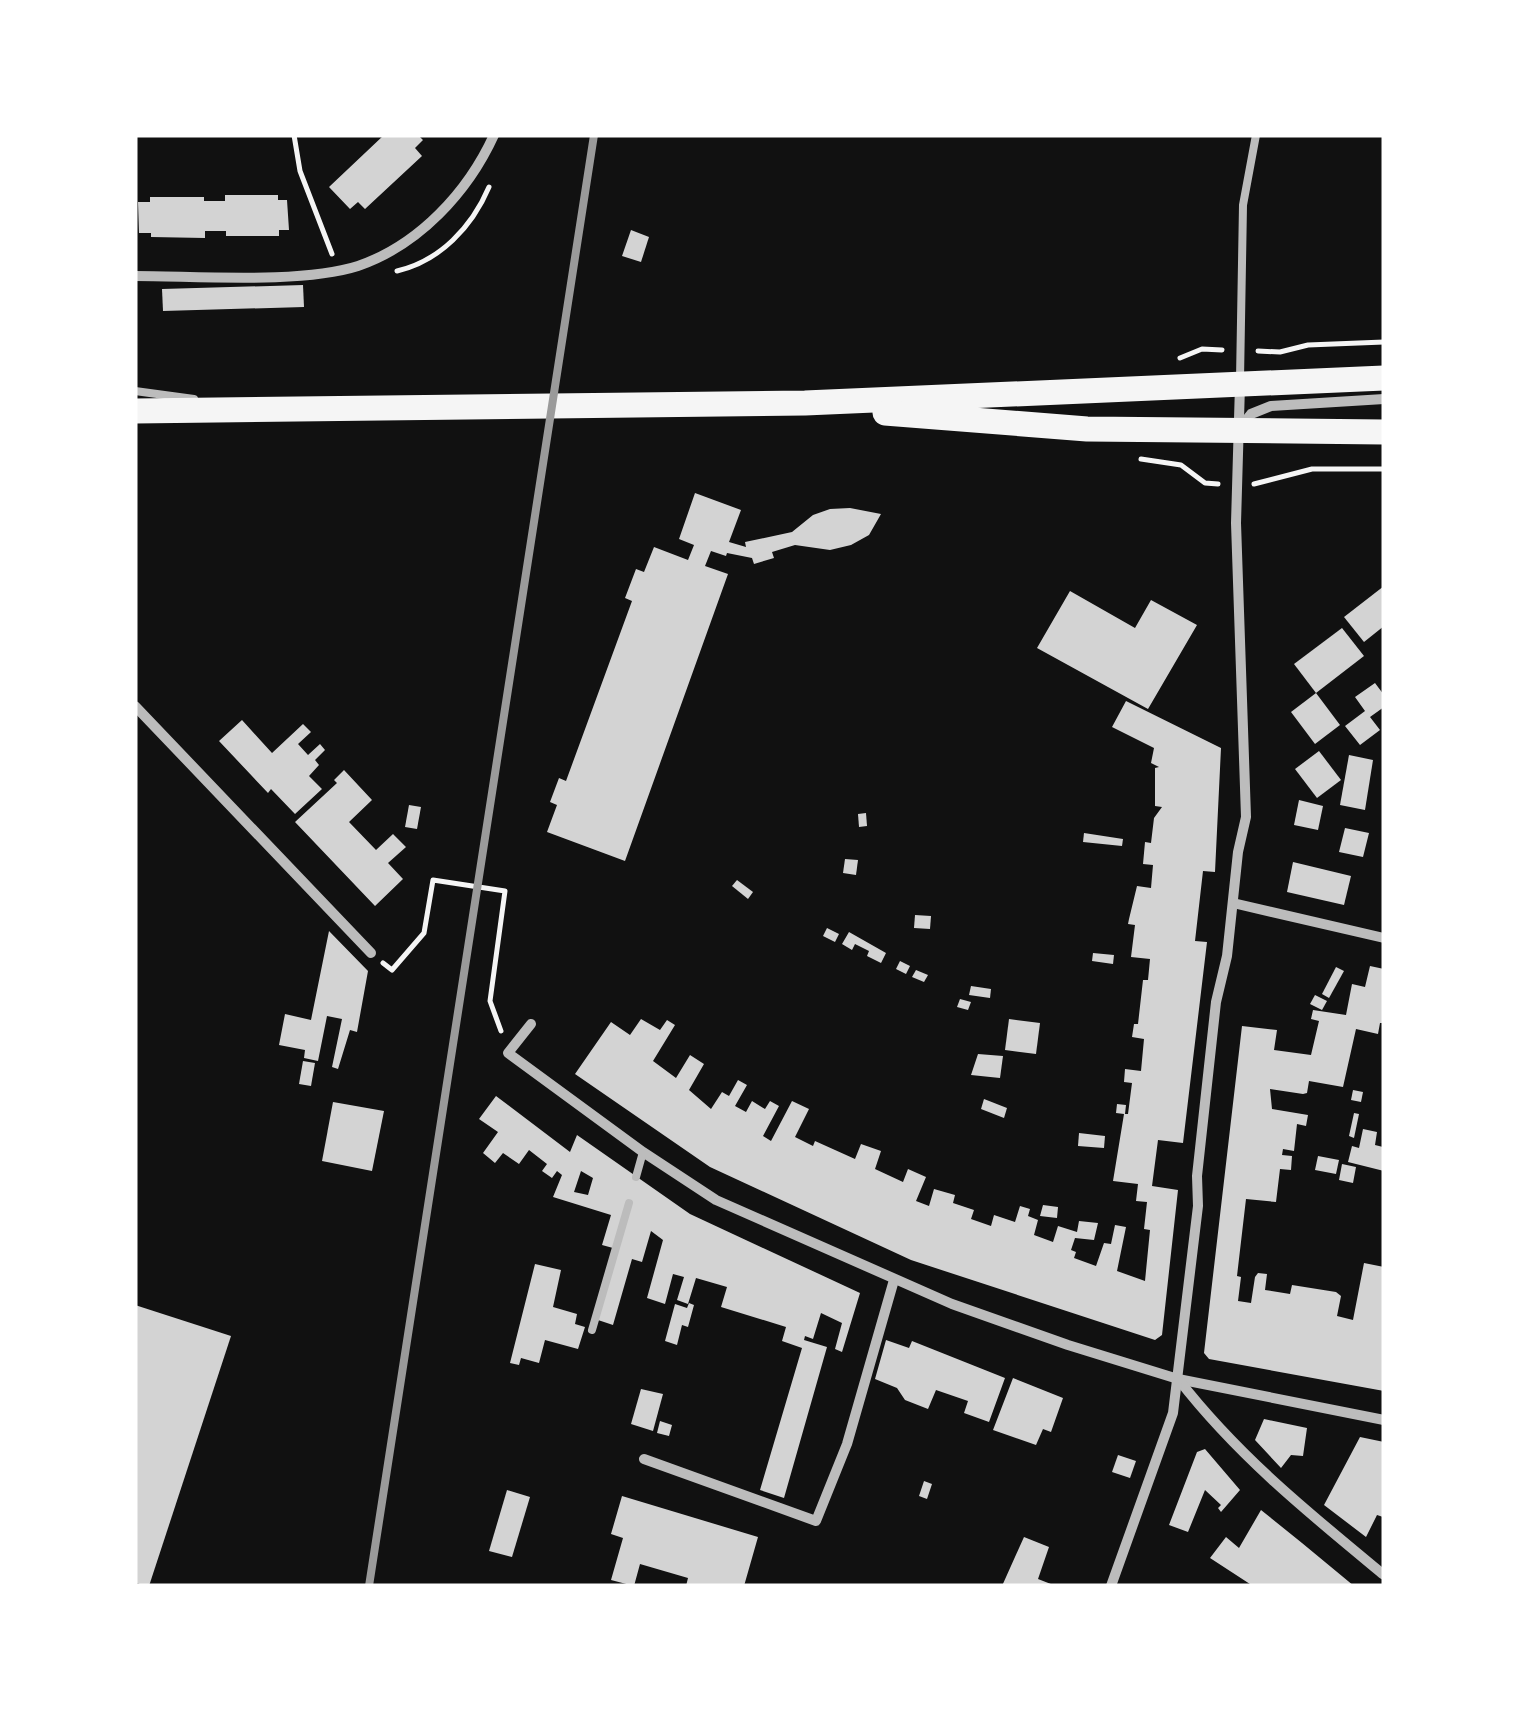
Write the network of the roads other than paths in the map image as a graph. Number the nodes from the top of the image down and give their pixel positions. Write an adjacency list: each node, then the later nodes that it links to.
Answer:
1 (494, 135): 3 (street)
2 (1256, 135): 5 (lane)
3 (135, 276)
4 (1384, 378): 5 (main road)
5 (1240, 384): 8 (main road); 11 (street)
6 (135, 391): 9 (lane)
7 (1384, 400): 11 (street)
8 (806, 403): 9 (main road); 11 (main road)
9 (258, 410): 10 (main road)
10 (135, 412)
11 (1237, 432): 12 (main road); 14 (street)
12 (1384, 432)
13 (135, 706): 16 (street)
14 (1233, 902): 15 (street); 23 (street)
15 (1384, 938)
16 (370, 954)
17 (531, 1024): 18 (street)
18 (643, 1152): 19 (lane); 21 (street)
19 (636, 1177)
20 (629, 1203): 22 (lane)
21 (894, 1280): 23 (street); 25 (street)
22 (592, 1330)
23 (1178, 1379): 24 (street); 26 (street); 27 (street)
24 (1384, 1420)
25 (644, 1458)
26 (1384, 1575)
27 (1111, 1586)

